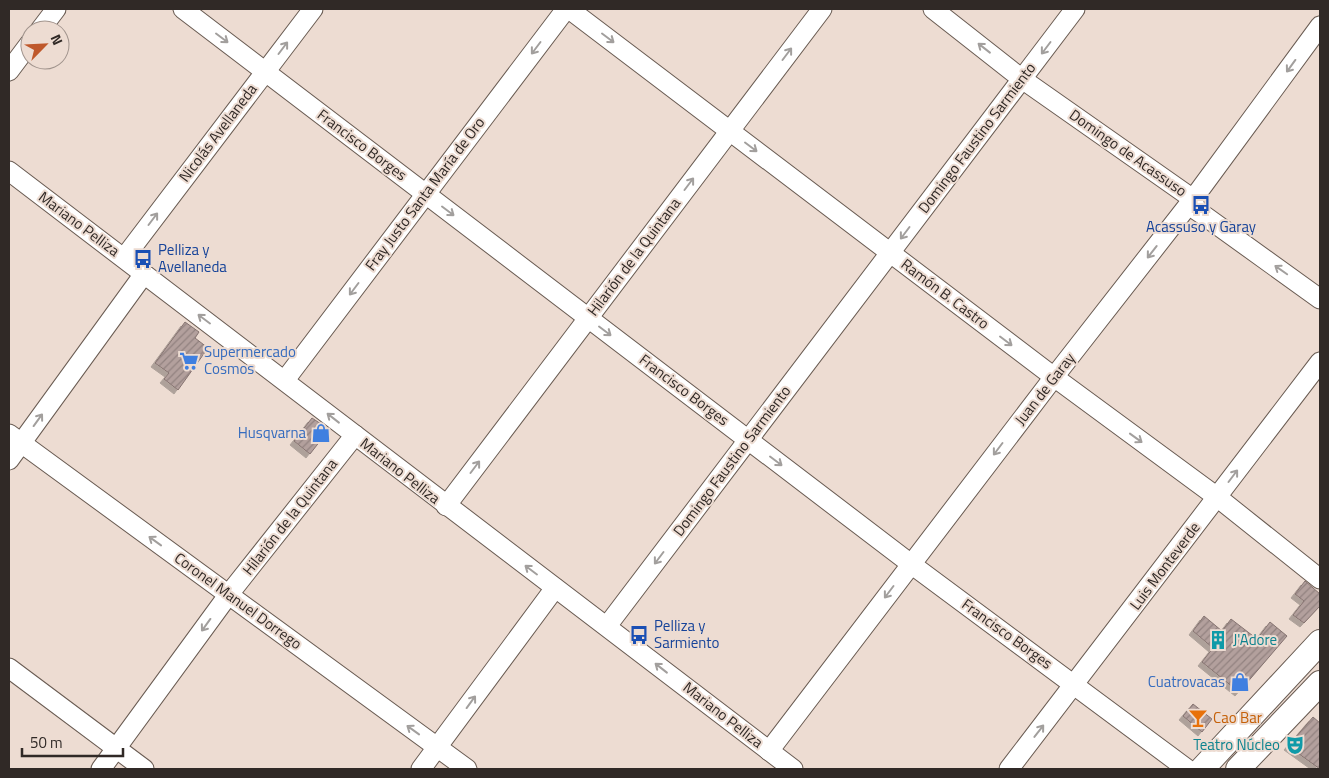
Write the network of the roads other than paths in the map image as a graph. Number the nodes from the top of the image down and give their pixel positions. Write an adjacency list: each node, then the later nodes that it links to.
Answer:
1 (56, 9): 8 (street)
2 (183, 9): 12 (street, Francisco Borges, one-way to 12)
3 (313, 9): 12 (street, Nicolás Avellaneda, one-way to 3)
4 (568, 9): 14 (street, Ramón B. Castro, one-way to 14); 16 (street, Fray Justo Santa María de Oro, one-way to 16)
5 (822, 9): 14 (street, Hilarión de la Quintana, one-way to 5)
6 (933, 9): 13 (street, Domingo de Acassuso, one-way to 6)
7 (1075, 9): 13 (street, Domingo Faustino Sarmiento, one-way to 13)
8 (48, 20)
9 (1320, 26): 17 (street, Juan de Garay, one-way to 17)
10 (20, 56): 11 (street)
11 (9, 71)
12 (265, 72): 16 (street, Francisco Borges); 19 (street, Nicolás Avellaneda, one-way to 12)
13 (1022, 78): 17 (street, Domingo de Acassuso); 18 (street, Domingo Faustino Sarmiento, one-way to 18)
14 (730, 130): 18 (street, Ramón B. Castro, one-way to 18); 22 (street, Hilarión de la Quintana, one-way to 14)
15 (9, 171): 19 (street, Mariano Pelliza)
16 (426, 194): 22 (street, Francisco Borges, one-way to 22); 25 (street, Fray Justo Santa María de Oro, one-way to 25)
17 (1192, 199): 21 (street, Domingo de Acassuso, one-way to 17); 24 (street, Juan de Garay, one-way to 24)
18 (890, 252): 24 (street, Ramón B. Castro, one-way to 24); 28 (street, Domingo Faustino Sarmiento)
19 (124, 258): 20 (street, Mariano Pelliza)
20 (144, 274): 25 (street, Mariano Pelliza, one-way to 20); 27 (street, one-way to 20)
21 (1320, 298)
22 (588, 317): 28 (street, Francisco Borges, one-way to 28); 31 (street, Hilarión de la Quintana, one-way to 22)
23 (1320, 362): 30 (street, Luis Monteverde, one-way to 23)
24 (1054, 377): 30 (street, Ramón B. Castro, one-way to 30); 32 (street, Juan de Garay, one-way to 32)
25 (284, 380): 26 (street, Mariano Pelliza, one-way to 25)
26 (355, 435): 31 (street, Mariano Pelliza); 35 (street, Hilarión de la Quintana)
27 (15, 439): 29 (street); 35 (street, Coronel Manuel Dorrego, one-way to 27)
28 (748, 439): 32 (street, Francisco Borges, one-way to 32); 36 (street, Domingo Faustino Sarmiento, one-way to 36)
29 (9, 460)
30 (1217, 497): 33 (street, Ramón B. Castro); 40 (street, Luis Monteverde)
31 (446, 506): 34 (street, Mariano Pelliza, one-way to 31)
32 (911, 564): 40 (street, Francisco Borges); 43 (street, Juan de Garay, one-way to 43)
33 (1320, 579)
34 (555, 588): 36 (street, Mariano Pelliza); 41 (street, one-way to 34)
35 (229, 594): 41 (street, Coronel Manuel Dorrego, one-way to 35); 42 (street, Hilarión de la Quintana, one-way to 42)
36 (607, 626): 43 (street, Mariano Pelliza, one-way to 36)
37 (1320, 642): 51 (main road)
38 (9, 668): 42 (street)
39 (1320, 683): 52 (main road)
40 (1075, 684): 49 (street, Luis Monteverde, one-way to 40); 50 (street, Francisco Borges)
41 (438, 748): 47 (street); 48 (street, Coronel Manuel Dorrego)
42 (117, 750): 45 (street, Hilarión de la Quintana); 46 (street)
43 (769, 751): 44 (street, Mariano Pelliza)
44 (786, 767)
45 (101, 769)
46 (144, 769)
47 (422, 769)
48 (467, 769)
49 (1009, 769)
50 (1187, 769)
51 (1202, 769)
52 (1238, 769)

